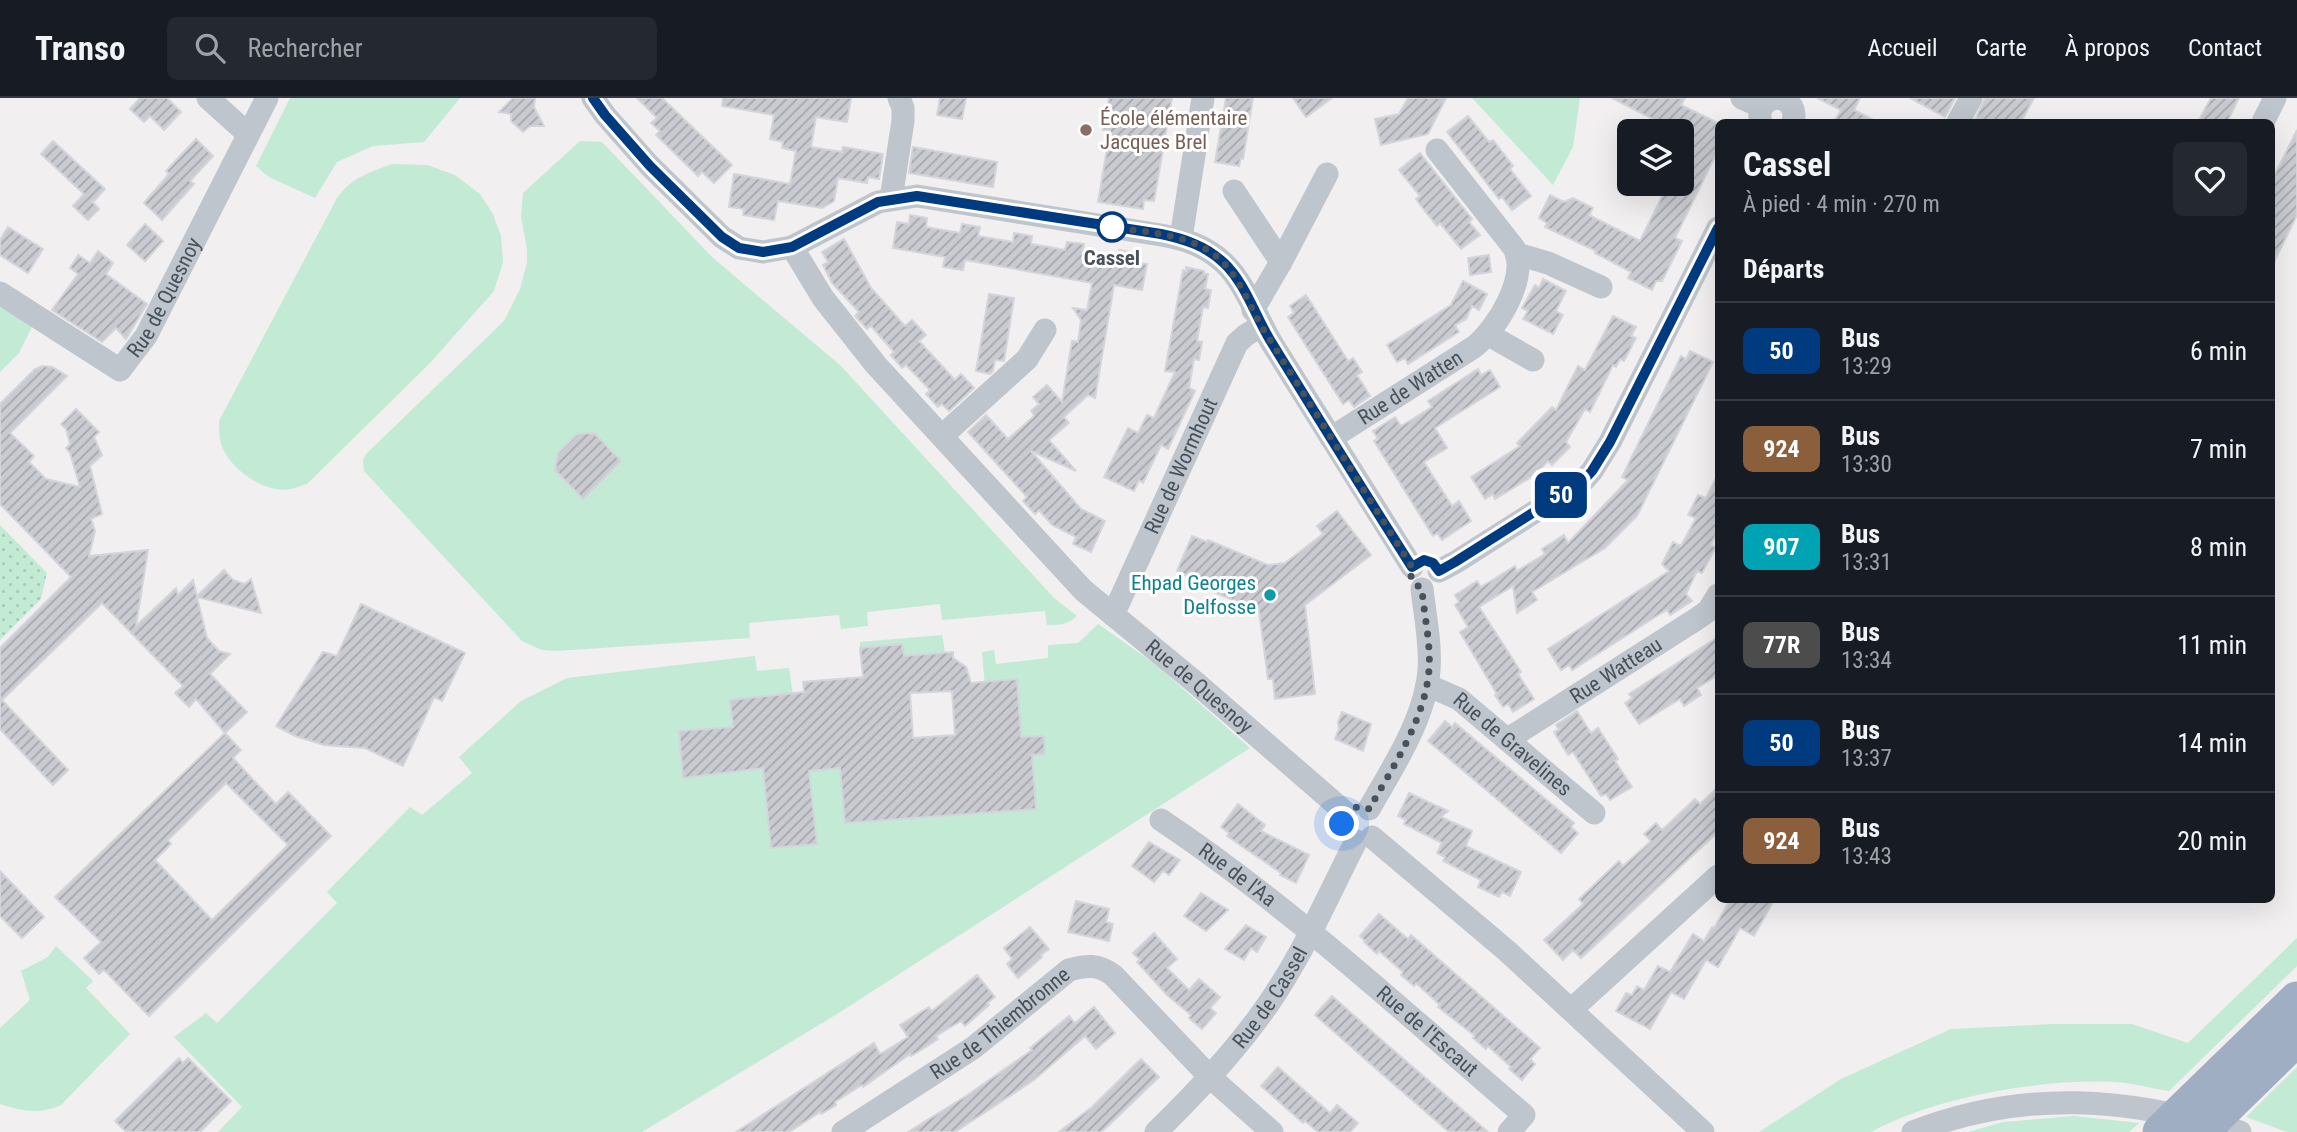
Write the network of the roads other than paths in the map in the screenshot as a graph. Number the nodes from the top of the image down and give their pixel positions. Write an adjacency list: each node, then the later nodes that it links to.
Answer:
1 (208, 98): 10 (street)
2 (267, 98): 10 (street, Rue de Quesnoy)
3 (593, 98): 17 (street)
4 (899, 98): 14 (street)
5 (1203, 98): 16 (street)
6 (1970, 98): 8 (street)
7 (2275, 98): 9 (street)
8 (1960, 119)
9 (2264, 119)
10 (248, 134): 21 (street, Rue de Quesnoy)
11 (1437, 150): 18 (street)
12 (1327, 174): 19 (street, Rue de Wormhout)
13 (1234, 191): 19 (street)
14 (891, 199): 16 (street); 17 (street)
15 (1715, 234): 29 (street)
16 (1181, 238): 22 (street)
17 (792, 247): 26 (street, Rue de Quesnoy)
18 (1517, 254): 20 (street); 24 (street, Rue de Watten)
19 (1281, 262): 22 (street, Rue de Wormhout)
20 (1601, 287)
21 (0, 293)
22 (1257, 318): 27 (street); 32 (street, Rue de Wormhout)
23 (1045, 331): 26 (street)
24 (1489, 335): 25 (street); 27 (street, Rue de Watten)
25 (1533, 360)
26 (943, 436): 32 (street, Rue de Quesnoy)
27 (1331, 438): 28 (street)
28 (1412, 567): 29 (street); 30 (street)
29 (1439, 571): 30 (street)
30 (1422, 589): 33 (street)
31 (1715, 600): 34 (street, Rue Watteau)
32 (1113, 615): 36 (street, Rue de Quesnoy)
33 (1427, 685): 34 (street, Rue de Gravelines); 35 (street)
34 (1508, 739): 37 (street, Rue de Gravelines)
35 (1369, 809): 36 (street); 39 (street)
36 (1346, 813): 39 (street)
37 (1594, 813)
38 (1161, 820): 41 (street, Rue de l'Aa)
39 (1364, 839): 41 (street, Rue de Cassel); 43 (street)
40 (1715, 879): 43 (street)
41 (1311, 933): 45 (street, Rue de Cassel); 49 (street, Rue de l'Escaut)
42 (2297, 1000): 52 (highway)
43 (1572, 1009): 50 (street)
44 (2297, 1037): 53 (highway)
45 (1210, 1077): 46 (street, Rue de Thiembronne); 47 (street, Rue de Cassel); 48 (street)
46 (843, 1132)
47 (1156, 1132)
48 (1272, 1132)
49 (1509, 1132)
50 (1703, 1132)
51 (1913, 1132): 54 (street)
52 (2161, 1132)
53 (2200, 1132)
54 (2240, 1132)

